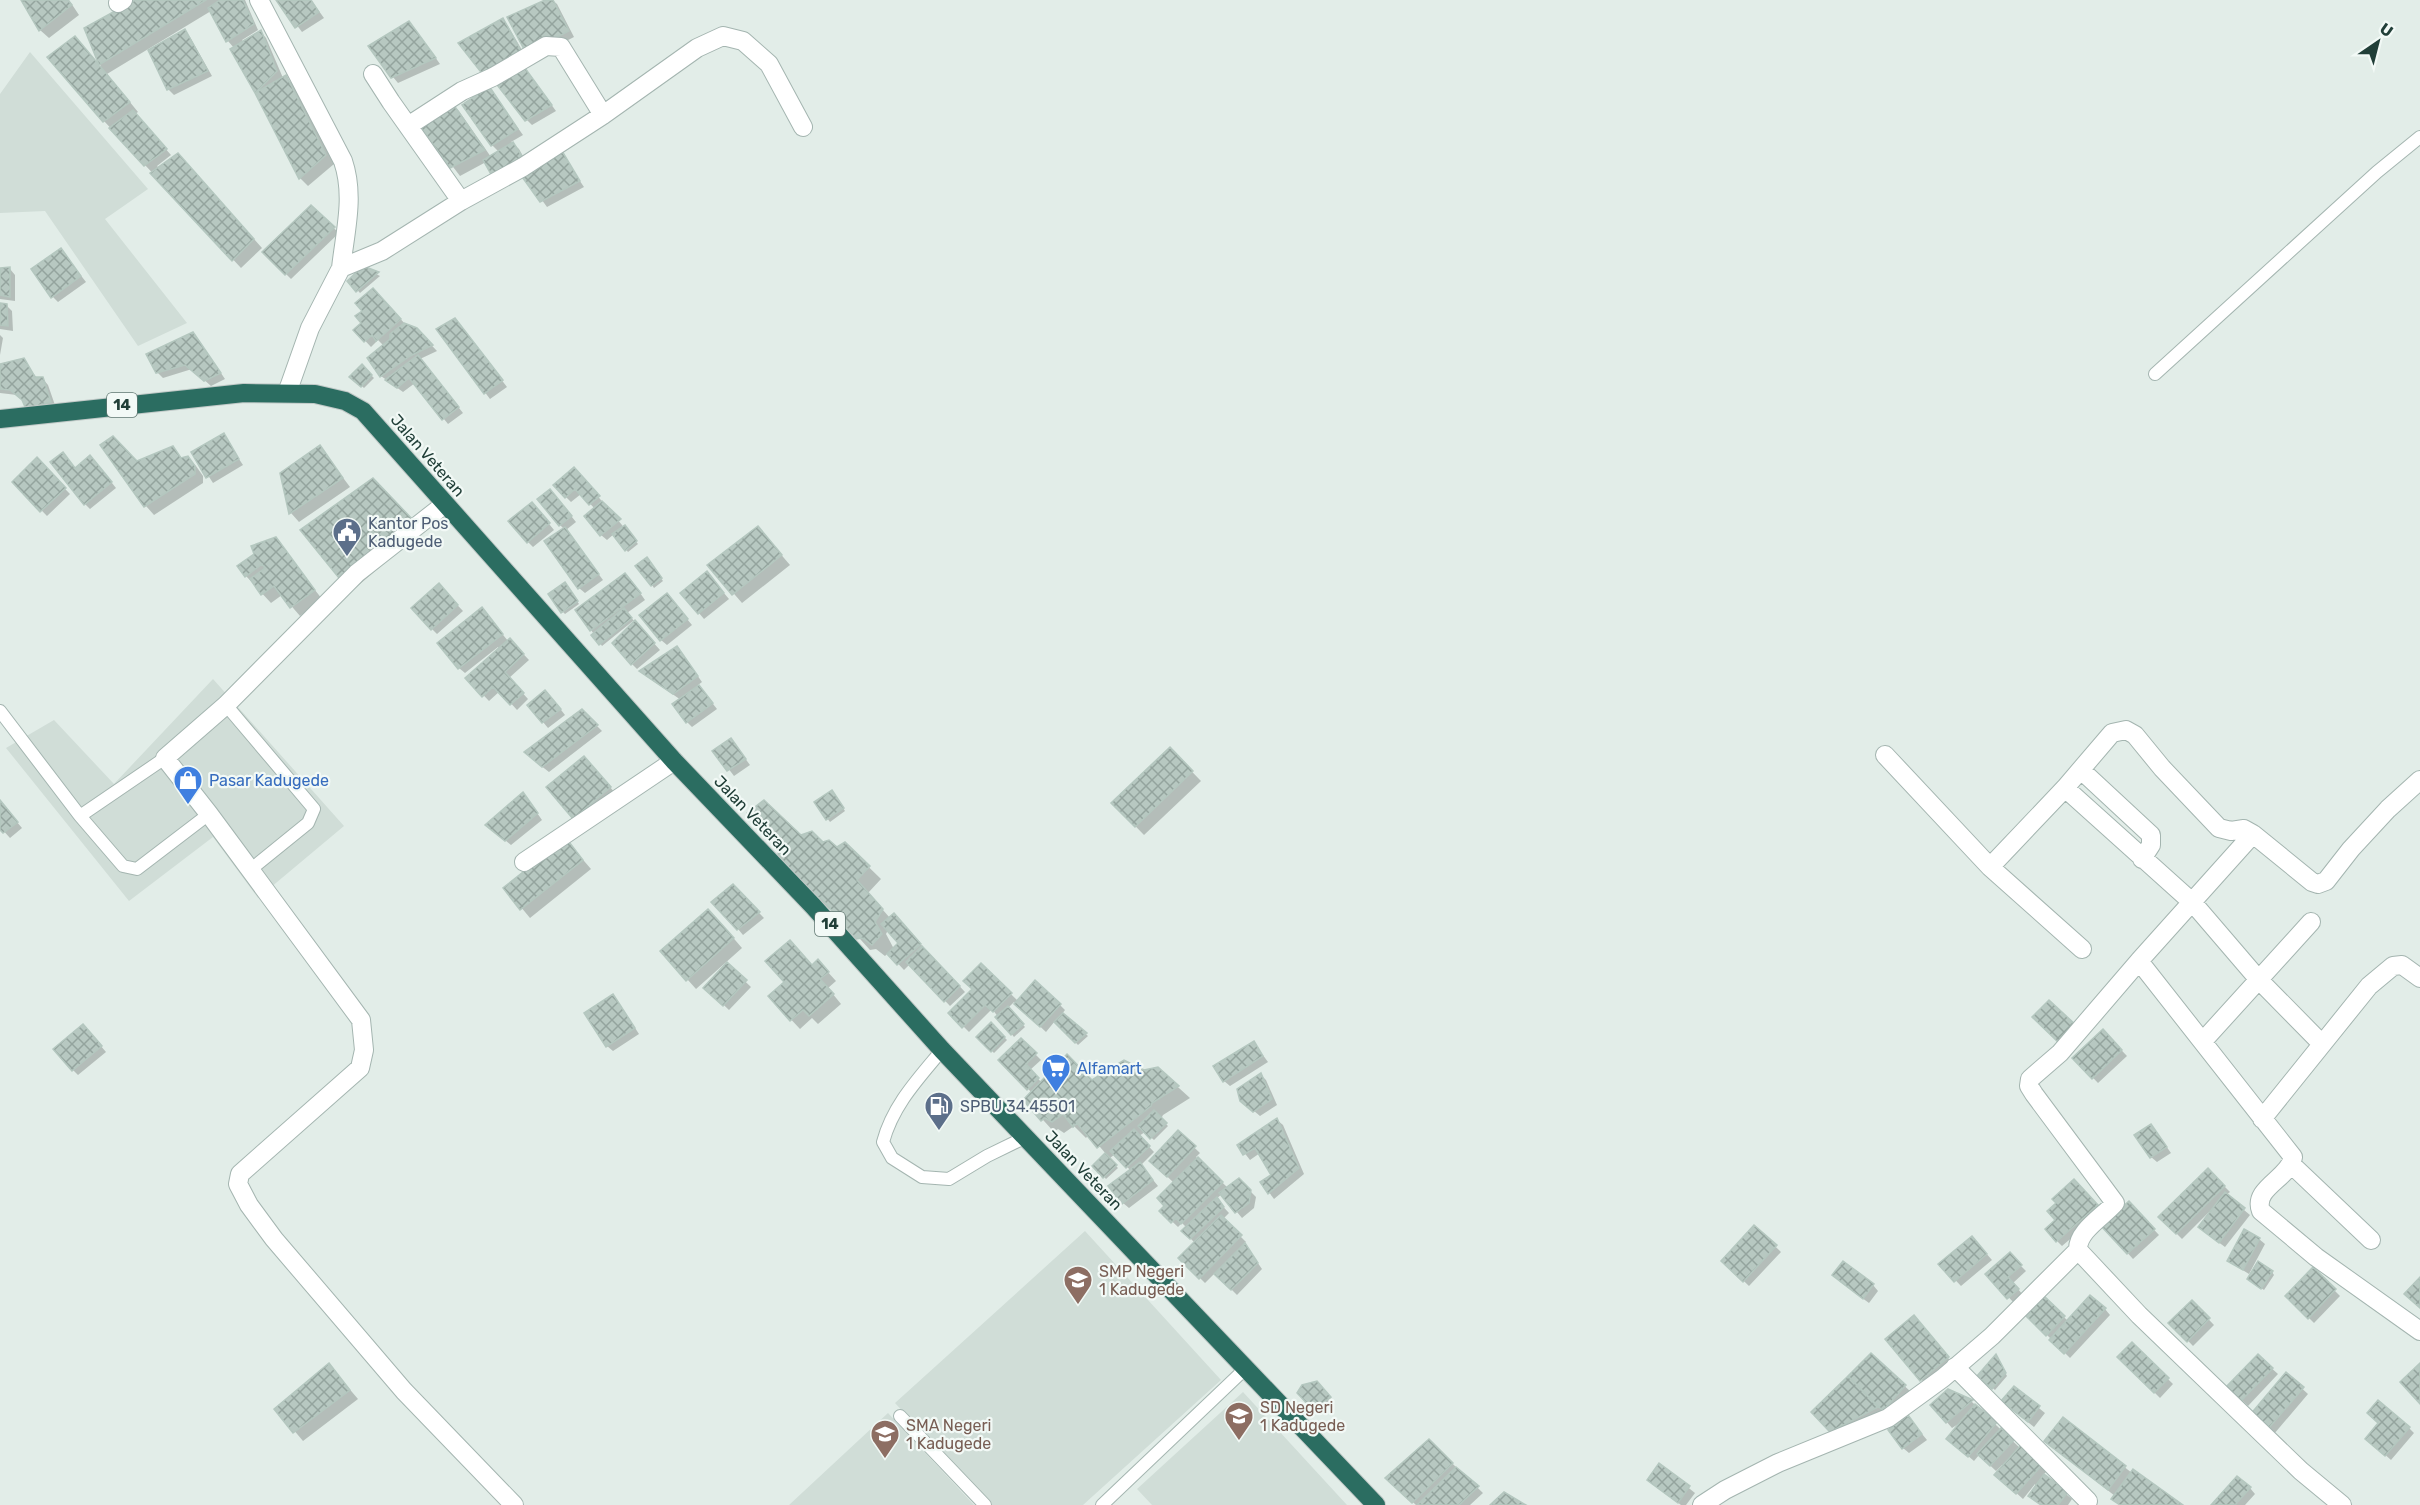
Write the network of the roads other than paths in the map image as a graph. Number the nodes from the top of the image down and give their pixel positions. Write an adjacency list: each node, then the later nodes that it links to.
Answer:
1 (260, 0): 8 (street)
2 (373, 74): 4 (street)
3 (603, 115): 4 (street); 5 (street); 7 (street)
4 (408, 126): 7 (street)
5 (803, 127)
6 (2420, 137): 9 (lane)
7 (461, 201): 8 (street)
8 (340, 268): 10 (street)
9 (2155, 374)
10 (287, 393): 11 (highway, Jalan Veteran / 14); 12 (highway, Jalan Veteran / 14)
11 (0, 419)
12 (445, 504): 13 (street); 17 (highway, Jalan Veteran / 14)
13 (226, 705): 16 (street); 27 (lane)
14 (0, 711): 22 (lane)
15 (1885, 755): 26 (street)
16 (165, 758): 21 (street); 22 (lane)
17 (674, 761): 25 (street); 36 (highway, Jalan Veteran / 14)
18 (2081, 770): 20 (street); 23 (street); 24 (street)
19 (2420, 780): 23 (street)
20 (2065, 788): 24 (street); 26 (street)
21 (209, 814): 22 (lane); 27 (street)
22 (80, 816)
23 (2253, 834): 28 (street)
24 (2142, 859): 28 (street)
25 (524, 862)
26 (1990, 867): 30 (street)
27 (250, 870): 47 (street)
28 (2193, 903): 31 (street); 33 (street)
29 (2311, 922): 33 (street)
30 (2082, 949)
31 (2139, 961): 34 (street); 41 (street)
32 (2420, 978): 35 (street)
33 (2259, 980): 34 (street); 35 (street)
34 (2203, 1041): 37 (street)
35 (2321, 1043): 37 (street)
36 (942, 1050): 38 (highway, Jalan Veteran / 14); 38 (lane)
37 (2262, 1119): 39 (street)
38 (1026, 1137): 44 (highway, Jalan Veteran / 14)
39 (2291, 1164): 40 (street); 42 (street)
40 (2371, 1240)
41 (2078, 1250): 43 (street); 52 (street)
42 (2420, 1331)
43 (1955, 1367): 46 (street); 51 (street)
44 (1246, 1368): 49 (lane); 50 (highway, Jalan Veteran / 14)
45 (900, 1416): 48 (lane)
46 (2088, 1501)
47 (514, 1505)
48 (985, 1505)
49 (1102, 1505)
50 (1376, 1505)
51 (1702, 1505)
52 (2342, 1505)

